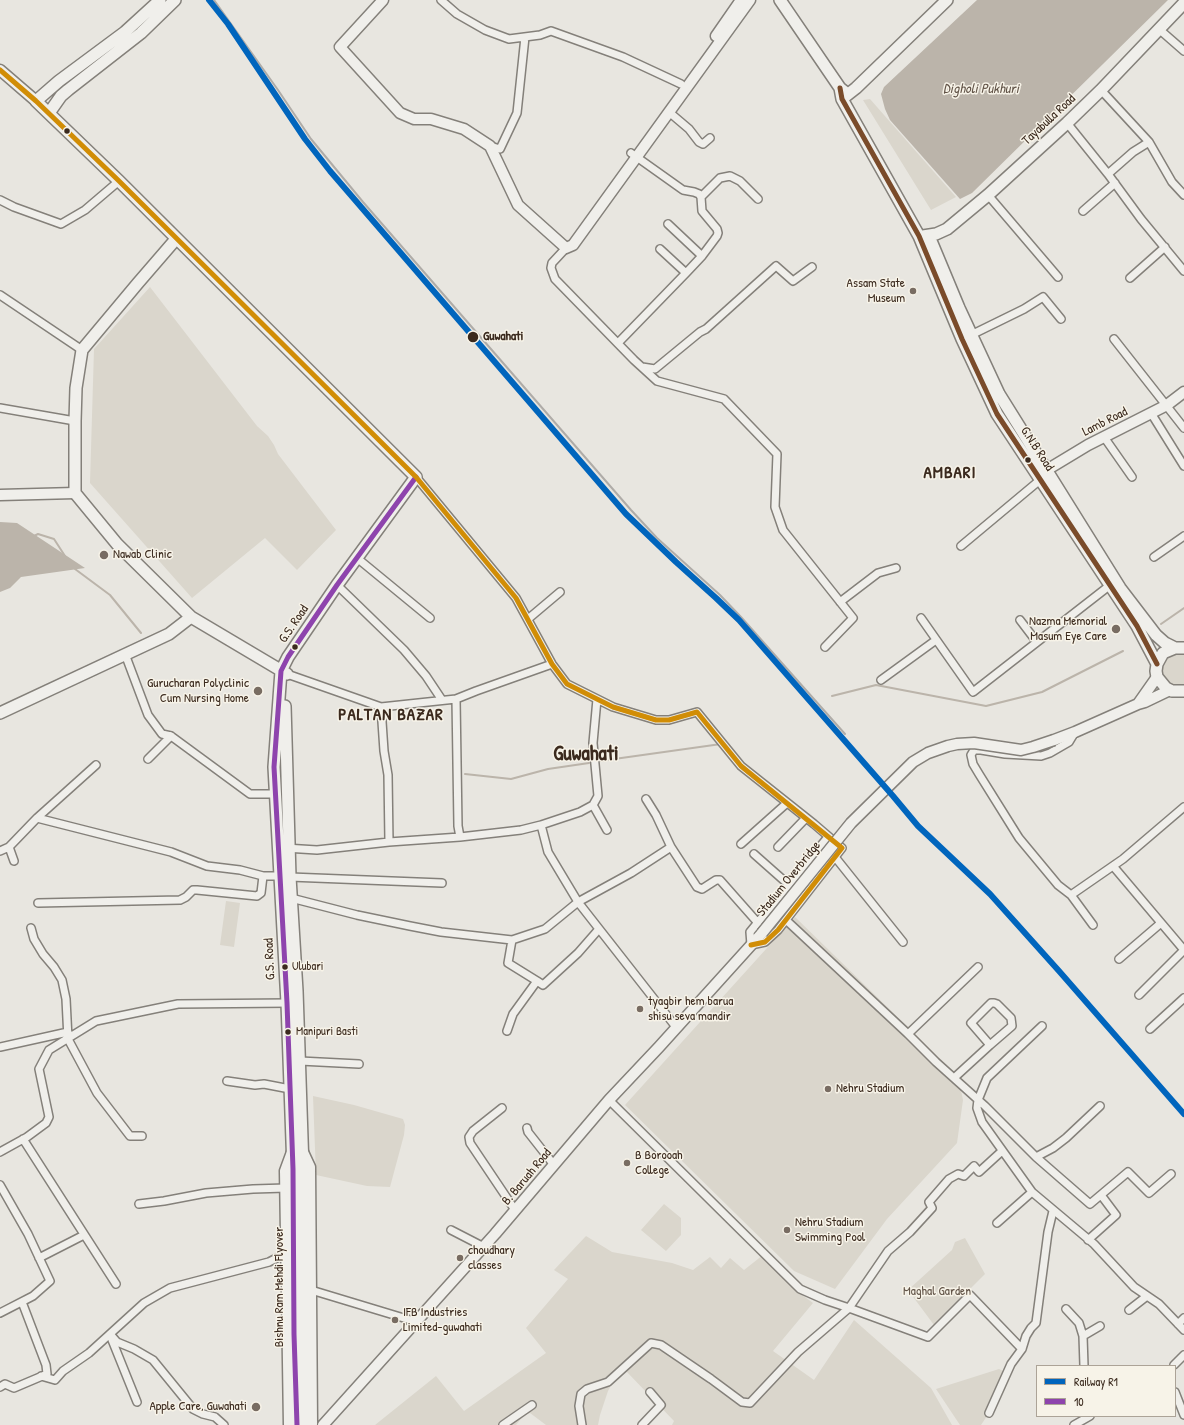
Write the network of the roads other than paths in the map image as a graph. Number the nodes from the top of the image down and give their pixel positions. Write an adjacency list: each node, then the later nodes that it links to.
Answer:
1 (160, 0): 17 (main road)
2 (175, 0): 19 (main road)
3 (383, 0): 23 (street)
4 (441, 0): 11 (street)
5 (741, 0): 14 (street)
6 (750, 0): 18 (street)
7 (780, 0): 16 (main road)
8 (947, 0): 16 (main road)
9 (1184, 3): 10 (main road, Tayabulla Road)
10 (1160, 30): 12 (street); 15 (main road, Tayabulla Road)
11 (525, 37): 14 (street); 23 (street)
12 (1184, 51)
13 (0, 70): 17 (street)
14 (681, 84): 24 (street)
15 (1101, 90): 20 (main road, Tayabulla Road); 22 (street)
16 (843, 94): 35 (main road)
17 (36, 101): 19 (main road)
18 (669, 112): 21 (street); 24 (street)
19 (49, 113): 26 (main road)
20 (1067, 123): 25 (street); 28 (main road, Tayabulla Road)
21 (710, 138)
22 (1149, 142): 25 (street); 29 (street)
23 (490, 146): 38 (street)
24 (634, 155): 30 (street); 38 (street)
25 (1108, 174): 27 (street)
26 (119, 181): 32 (street); 36 (main road)
27 (1115, 183): 33 (street); 37 (street)
28 (988, 195): 35 (main road, Tayabulla Road); 44 (street)
29 (1184, 195)
30 (701, 197): 31 (street); 40 (street)
31 (758, 199)
32 (0, 200)
33 (1083, 211)
34 (668, 224): 40 (street)
35 (924, 236): 48 (main road, G.N.B Road); 63 (main road, G.N.B Road)
36 (176, 238): 51 (main road); 62 (main road)
37 (1165, 247): 42 (street); 45 (street)
38 (566, 248): 50 (street)
39 (660, 249): 43 (street)
40 (702, 256): 43 (street)
41 (812, 267): 52 (street)
42 (1184, 270)
43 (686, 274): 50 (street)
44 (1058, 277)
45 (1130, 278)
46 (0, 295): 51 (street)
47 (1061, 319): 48 (street)
48 (971, 335): 61 (main road, G.N.B Road)
49 (1114, 339): 54 (street)
50 (618, 343): 52 (street)
51 (82, 350): 57 (main road)
52 (642, 367): 75 (street)
53 (1184, 392): 54 (street, Lamb Road)
54 (1167, 405): 56 (street, Lamb Road); 58 (street)
55 (0, 408): 57 (street)
56 (1151, 413): 59 (street, Lamb Road); 60 (street)
57 (75, 422): 65 (main road)
58 (1184, 428)
59 (1104, 437): 61 (street, Lamb Road); 64 (street)
60 (1184, 466)
61 (1047, 469): 63 (street, Lamb Road); 84 (main road, G.N.B Road)
62 (416, 477): 70 (main road, G.S. Road); 79 (street)
63 (1039, 478): 68 (street); 73 (main road, G.N.B Road)
64 (1132, 478)
65 (75, 493): 66 (street); 76 (main road)
66 (0, 495)
67 (1184, 536): 69 (street)
68 (961, 546)
69 (1154, 557)
70 (356, 558): 72 (main road, G.S. Road); 77 (street)
71 (896, 568): 75 (street)
72 (337, 585): 88 (main road, G.S. Road); 95 (street)
73 (1109, 586): 82 (street); 87 (main road, G.N.B Road)
74 (560, 592): 79 (street)
75 (840, 602): 83 (street)
76 (192, 617): 85 (main road); 88 (main road)
77 (430, 618)
78 (921, 618): 81 (street)
79 (528, 619): 86 (street)
80 (1020, 620): 82 (street)
81 (936, 640): 82 (street); 90 (street)
82 (1036, 641)
83 (825, 647)
84 (1179, 648): 87 (main road)
85 (125, 654): 98 (main road); 100 (street)
86 (552, 664): 93 (street); 94 (street)
87 (1156, 664): 89 (main road)
88 (284, 672): 97 (street); 103 (main road, G.S. Road); 119 (main road, G.S. Road)
89 (1157, 677): 91 (main road); 96 (street)
90 (881, 680)
91 (1170, 690): 92 (main road); 96 (street)
92 (1184, 691)
93 (456, 699): 95 (street); 112 (street)
94 (597, 699): 105 (street); 106 (street)
95 (442, 700): 97 (street)
96 (1138, 704): 99 (street)
97 (381, 707): 114 (street)
98 (0, 713)
99 (1075, 732): 129 (street); 141 (street, Stadium Overbridge, bridge)
100 (171, 736): 101 (street); 103 (street)
101 (148, 759)
102 (96, 765): 108 (street)
103 (275, 794): 119 (main road, G.S. Road)
104 (646, 799): 117 (street)
105 (788, 803): 109 (street); 115 (street)
106 (593, 805): 110 (street); 111 (street)
107 (1184, 806): 124 (street)
108 (37, 818): 116 (street); 125 (street)
109 (806, 818): 113 (street); 118 (street)
110 (541, 825): 112 (street); 131 (street)
111 (607, 830)
112 (460, 837): 114 (street)
113 (828, 837): 122 (street); 128 (street)
114 (389, 842): 119 (street)
115 (741, 844)
116 (9, 847): 120 (street); 123 (street)
117 (671, 847): 131 (street); 134 (street)
118 (778, 847)
119 (284, 848): 126 (main road, G.S. Road)
120 (0, 851)
121 (754, 854): 128 (street)
122 (835, 857): 133 (street); 140 (street)
123 (14, 861)
124 (1113, 866): 129 (street); 135 (street)
125 (263, 876): 126 (street); 132 (street)
126 (285, 877): 127 (street); 130 (main road, G.S. Road); 148 (main road, G.S. Road)
127 (442, 883)
128 (789, 884): 134 (street)
129 (1071, 895): 136 (street)
130 (291, 898): 139 (street); 148 (main road, G.S. Road)
131 (578, 902): 138 (street); 139 (street)
132 (38, 903)
133 (786, 920): 141 (street); 153 (street)
134 (758, 923): 141 (street)
135 (1161, 923): 142 (street); 143 (street)
136 (1093, 925)
137 (31, 928): 154 (street)
138 (599, 930): 145 (street); 150 (street)
139 (512, 940): 145 (street)
140 (903, 942)
141 (751, 945): 150 (street, B. Baruah Road)
142 (1184, 950): 146 (street)
143 (1119, 959)
144 (978, 967): 153 (street)
145 (537, 981): 152 (street)
146 (1139, 994)
147 (1184, 998): 151 (street)
148 (292, 1004): 154 (street); 157 (main road, G.S. Road); 161 (main road, G.S. Road)
149 (1042, 1026): 163 (street)
150 (676, 1027): 162 (street, B. Baruah Road)
151 (1150, 1029)
152 (507, 1031)
153 (908, 1034): 159 (street)
154 (68, 1036): 156 (street); 167 (street); 168 (street)
155 (990, 1045): 155 (street); 159 (street)
156 (0, 1047)
157 (300, 1061): 158 (street); 169 (main road, G.S. Road)
158 (359, 1064)
159 (954, 1078): 163 (street)
160 (228, 1081): 161 (street)
161 (290, 1089): 169 (main road, G.S. Road)
162 (609, 1100): 173 (street, B. Baruah Road); 194 (street)
163 (978, 1100): 170 (street); 172 (street)
164 (1100, 1106): 172 (street)
165 (502, 1108): 181 (street)
166 (527, 1128): 173 (street)
167 (142, 1136)
168 (23, 1139): 171 (street); 185 (street)
169 (298, 1151): 174 (main road, Bishnu Ram Mehdi Flyover); 177 (street); 191 (street)
170 (1002, 1151): 178 (street); 194 (street)
171 (0, 1152)
172 (1036, 1157): 179 (street)
173 (554, 1165): 181 (street, B. Baruah Road)
174 (298, 1168): 220 (main road, Bishnu Ram Mehdi Flyover); 221 (main road, Bishnu Ram Mehdi Flyover)
175 (1171, 1174): 179 (street)
176 (0, 1185): 189 (street)
177 (286, 1188): 180 (street); 188 (street)
178 (1032, 1192): 182 (street); 183 (street)
179 (1101, 1195): 186 (street)
180 (139, 1204)
181 (515, 1210): 187 (street, B. Baruah Road)
182 (1053, 1211): 186 (street); 205 (street)
183 (997, 1223)
184 (451, 1230): 187 (street)
185 (84, 1235): 189 (street); 190 (street)
186 (1088, 1240): 192 (street)
187 (484, 1247): 199 (street, B. Baruah Road)
188 (286, 1253): 203 (street); 219 (street)
189 (39, 1258): 193 (street)
190 (116, 1284)
191 (311, 1290): 199 (street); 222 (street)
192 (1147, 1296): 196 (street); 200 (street)
193 (22, 1302): 197 (street); 209 (street)
194 (849, 1308): 205 (street); 225 (street)
195 (1066, 1309): 204 (street)
196 (1129, 1310)
197 (0, 1313)
198 (1184, 1318): 200 (street)
199 (416, 1322): 223 (street, B. Baruah Road)
200 (1178, 1324): 202 (street)
201 (1100, 1326): 204 (street)
202 (1184, 1330)
203 (110, 1334): 209 (street); 213 (street); 218 (street)
204 (1083, 1336): 207 (street)
205 (1022, 1349): 215 (street)
206 (1184, 1355): 208 (street)
207 (1084, 1365)
208 (1174, 1365)
209 (41, 1376): 210 (street)
210 (0, 1387)
211 (650, 1392): 226 (street)
212 (1176, 1395): 216 (street)
213 (137, 1402)
214 (532, 1405): 224 (street)
215 (989, 1413)
216 (1184, 1415)
217 (1088, 1417): 227 (street)
218 (224, 1425)
219 (289, 1425)
220 (297, 1425)
221 (307, 1425)
222 (312, 1425)
223 (322, 1425)
224 (503, 1425)
225 (582, 1425)
226 (642, 1425)
227 (1074, 1425)

